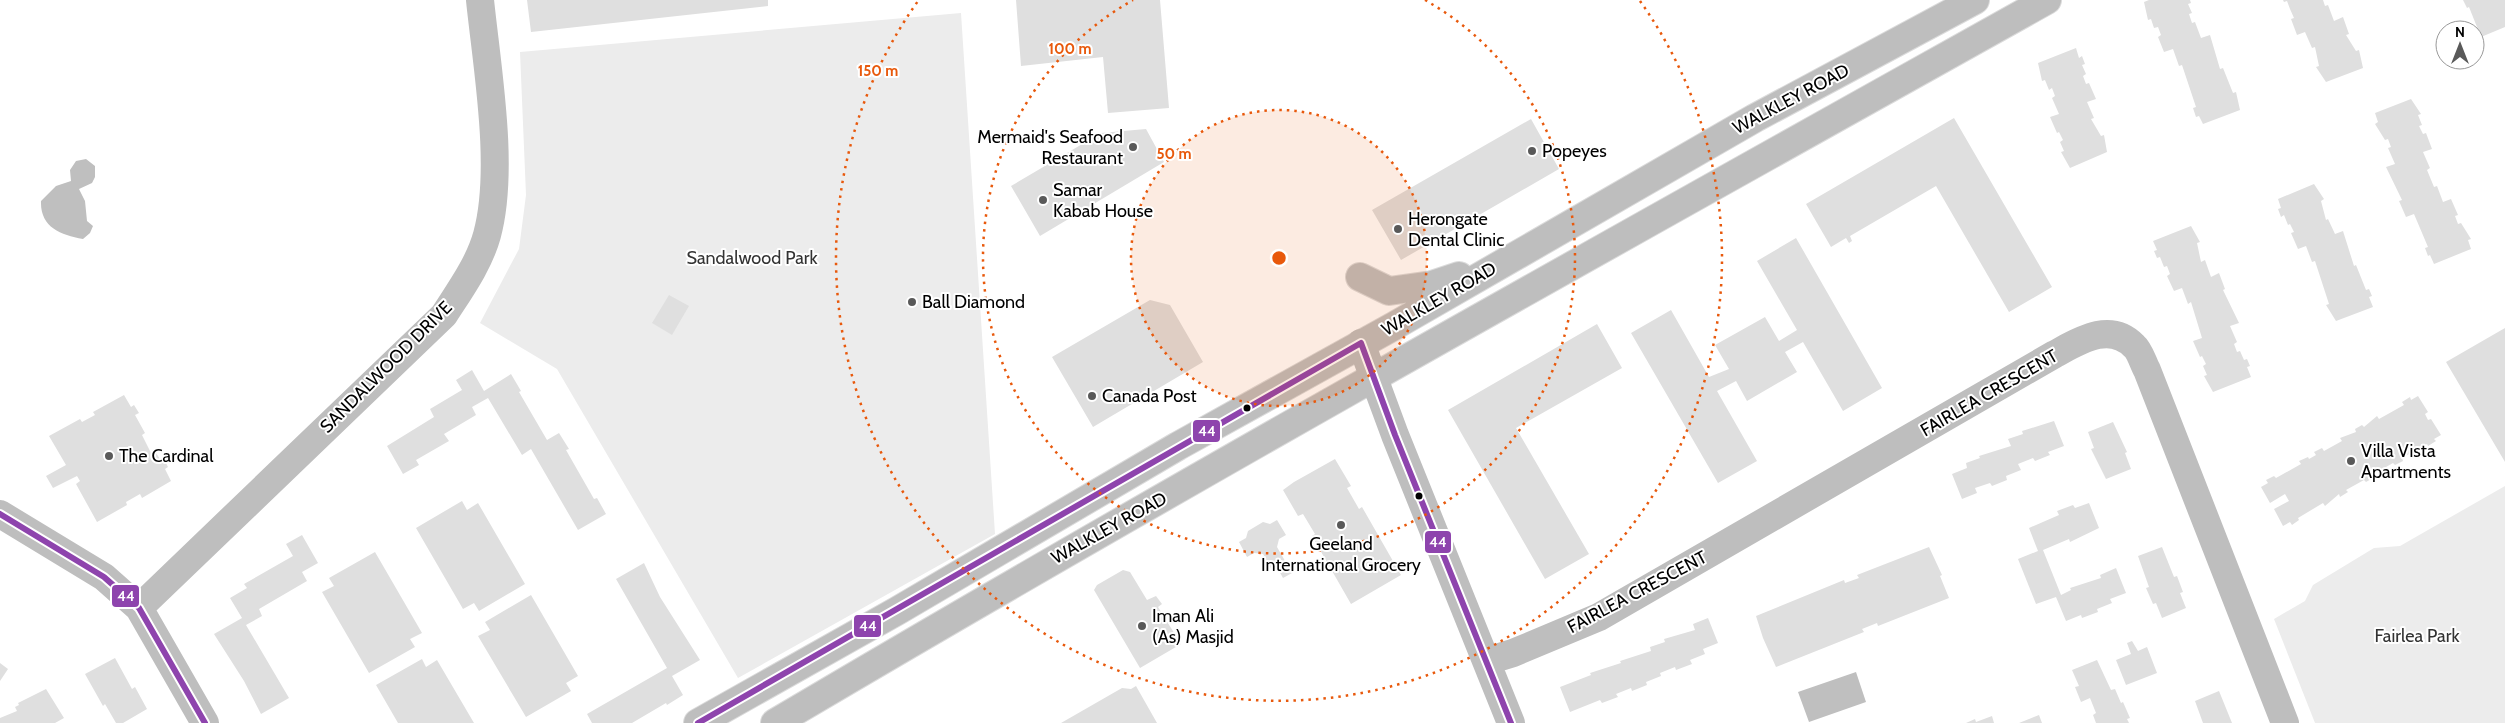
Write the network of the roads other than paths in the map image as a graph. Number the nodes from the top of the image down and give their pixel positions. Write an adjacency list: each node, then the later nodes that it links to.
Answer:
1 (480, 0): 9 (main road, SANDALWOOD DRIVE)
2 (1975, 0): 4 (main road, WALKLEY ROAD)
3 (2047, 0): 7 (main road, WALKLEY ROAD)
4 (1506, 260): 5 (main road); 6 (main road, WALKLEY ROAD)
5 (1360, 277)
6 (1361, 343): 7 (main road); 12 (main road, WALKLEY ROAD)
7 (1373, 376): 10 (main road); 13 (main road, WALKLEY ROAD)
8 (0, 514): 9 (main road)
9 (139, 608): 11 (main road)
10 (1487, 661): 14 (main road); 15 (main road, FAIRLEA CRESCENT)
11 (205, 723)
12 (698, 723)
13 (774, 723)
14 (1511, 723)
15 (2285, 723)

